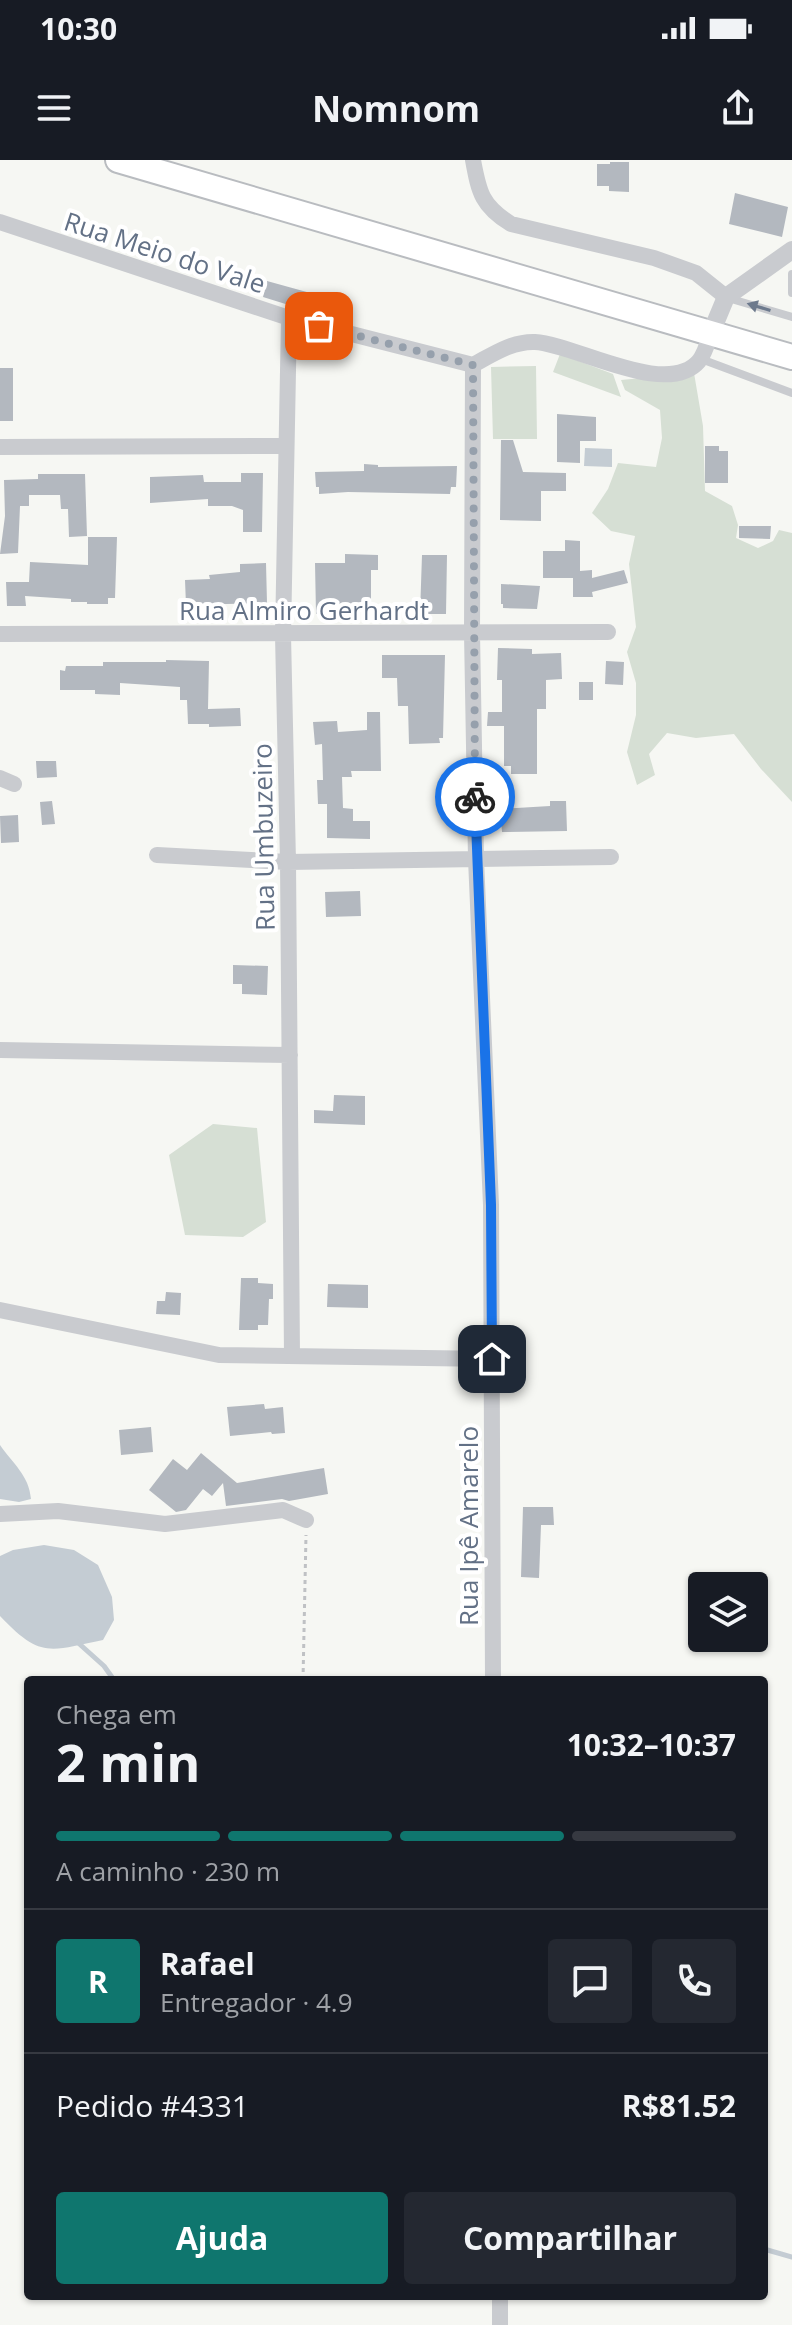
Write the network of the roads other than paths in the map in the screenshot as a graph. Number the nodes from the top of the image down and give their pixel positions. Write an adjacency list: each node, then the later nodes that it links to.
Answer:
1 (118, 160): 10 (main road)
2 (473, 160): 7 (street)
3 (0, 222): 9 (street, Rua Meio do Vale)
4 (792, 250): 7 (street)
5 (792, 274): 6 (lane)
6 (792, 293)
7 (726, 297): 8 (lane, one-way to 7); 10 (street)
8 (792, 317)
9 (289, 318): 13 (street, Rua Meio do Vale); 15 (street, Rua Umbuzeiro)
10 (711, 333): 11 (main road); 12 (street)
11 (792, 357)
12 (701, 359): 13 (street); 14 (lane)
13 (473, 365): 18 (street, Rua Ipê Amarelo)
14 (792, 393)
15 (286, 446): 16 (street); 20 (street, Rua Umbuzeiro)
16 (0, 447)
17 (608, 632): 18 (street, Rua Almiro Gerhardt)
18 (472, 633): 20 (street, Rua Almiro Gerhardt); 23 (street, Rua Ipê Amarelo)
19 (0, 634): 20 (street, Rua Almiro Gerhardt)
20 (283, 635): 24 (street, Rua Umbuzeiro)
21 (157, 855): 24 (street)
22 (611, 857): 23 (street)
23 (476, 859): 24 (street); 29 (street, Rua Ipê Amarelo)
24 (288, 862): 26 (street, Rua Umbuzeiro)
25 (0, 1050): 26 (street)
26 (290, 1055): 28 (street, Rua Umbuzeiro)
27 (0, 1310): 28 (street)
28 (292, 1356): 29 (street)
29 (492, 1359): 32 (street, Rua Ipê Amarelo)
30 (0, 1514): 31 (street)
31 (306, 1520)
32 (493, 1676)
33 (500, 2300): 34 (street)
34 (500, 2325)

